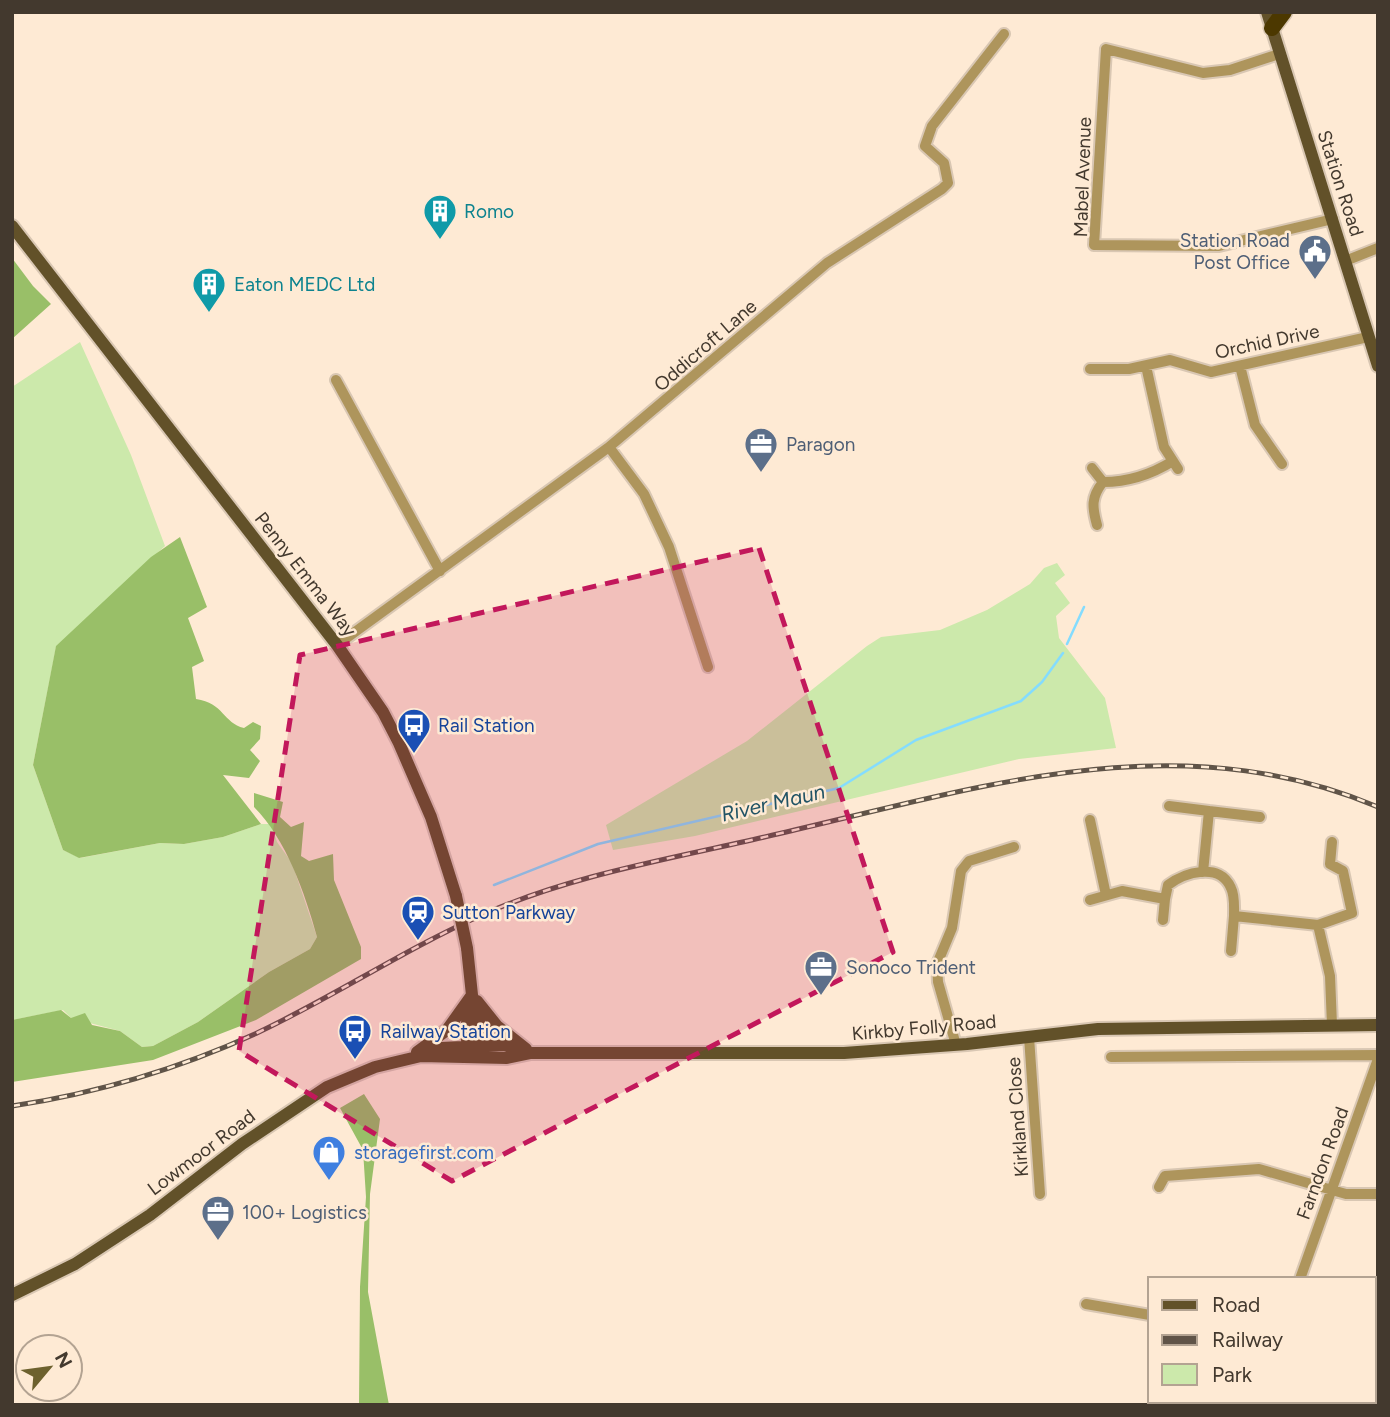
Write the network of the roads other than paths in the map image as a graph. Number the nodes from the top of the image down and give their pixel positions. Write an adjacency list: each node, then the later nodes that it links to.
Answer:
1 (1284, 12): 2 (highway)
2 (1270, 20): 4 (main road, Station Road)
3 (1004, 34): 15 (street, Oddicroft Lane)
4 (1279, 54): 5 (main road, Station Road); 5 (street, Mabel Avenue)
5 (1333, 219): 8 (main road, Station Road)
6 (12, 226): 21 (main road, Penny Emma Way)
7 (1378, 248): 8 (street)
8 (1345, 261): 9 (main road, Station Road)
9 (1368, 337): 11 (street, Orchid Drive); 12 (main road, Station Road)
10 (1146, 366): 11 (street, Orchid Drive); 13 (street, Orchid Drive); 18 (street)
11 (1240, 366): 16 (street)
12 (1378, 366)
13 (1090, 369)
14 (336, 380): 20 (street)
15 (609, 447): 20 (street, Oddicroft Lane); 22 (street)
16 (1282, 464)
17 (1092, 468): 18 (street)
18 (1103, 482): 19 (street)
19 (1097, 525)
20 (440, 571): 21 (street, Oddicroft Lane)
21 (337, 645): 37 (main road, Penny Emma Way, bridge)
22 (708, 667)
23 (1169, 806): 24 (street)
24 (1209, 811): 25 (street); 29 (street)
25 (1260, 817)
26 (1090, 820): 30 (street)
27 (1332, 842): 35 (street)
28 (1014, 848): 42 (street)
29 (1203, 872): 31 (street); 33 (street)
30 (1106, 895): 31 (street); 32 (street)
31 (1165, 899): 34 (street)
32 (1090, 900)
33 (1234, 916): 35 (street); 36 (street)
34 (1163, 920)
35 (1318, 925): 38 (street)
36 (1231, 951)
37 (472, 995): 41 (main road, Penny Emma Way); 43 (main road); 48 (main road)
38 (1332, 1025): 39 (main road, Kirkby Folly Road); 40 (main road, Kirkby Folly Road)
39 (1378, 1025)
40 (1029, 1037): 42 (main road, Kirkby Folly Road); 51 (street, Kirkland Close)
41 (473, 1045): 43 (main road, Lowmoor Road); 44 (main road, Lowmoor Road); 47 (main road, Penny Emma Way)
42 (956, 1045): 43 (main road, Kirkby Folly Road)
43 (531, 1053): 47 (main road, Kirkby Folly Road)
44 (421, 1056): 47 (main road, Lowmoor Road); 48 (main road, Lowmoor Road)
45 (1111, 1057): 46 (street)
46 (1378, 1057): 50 (street, Farndon Road)
47 (474, 1058)
48 (405, 1060): 54 (main road, Lowmoor Road)
49 (1159, 1187): 50 (street)
50 (1332, 1190): 52 (street); 53 (street, Farndon Road)
51 (1040, 1194)
52 (1378, 1194)
53 (1301, 1277)
54 (12, 1295)
55 (1086, 1304): 56 (street)
56 (1148, 1315)

